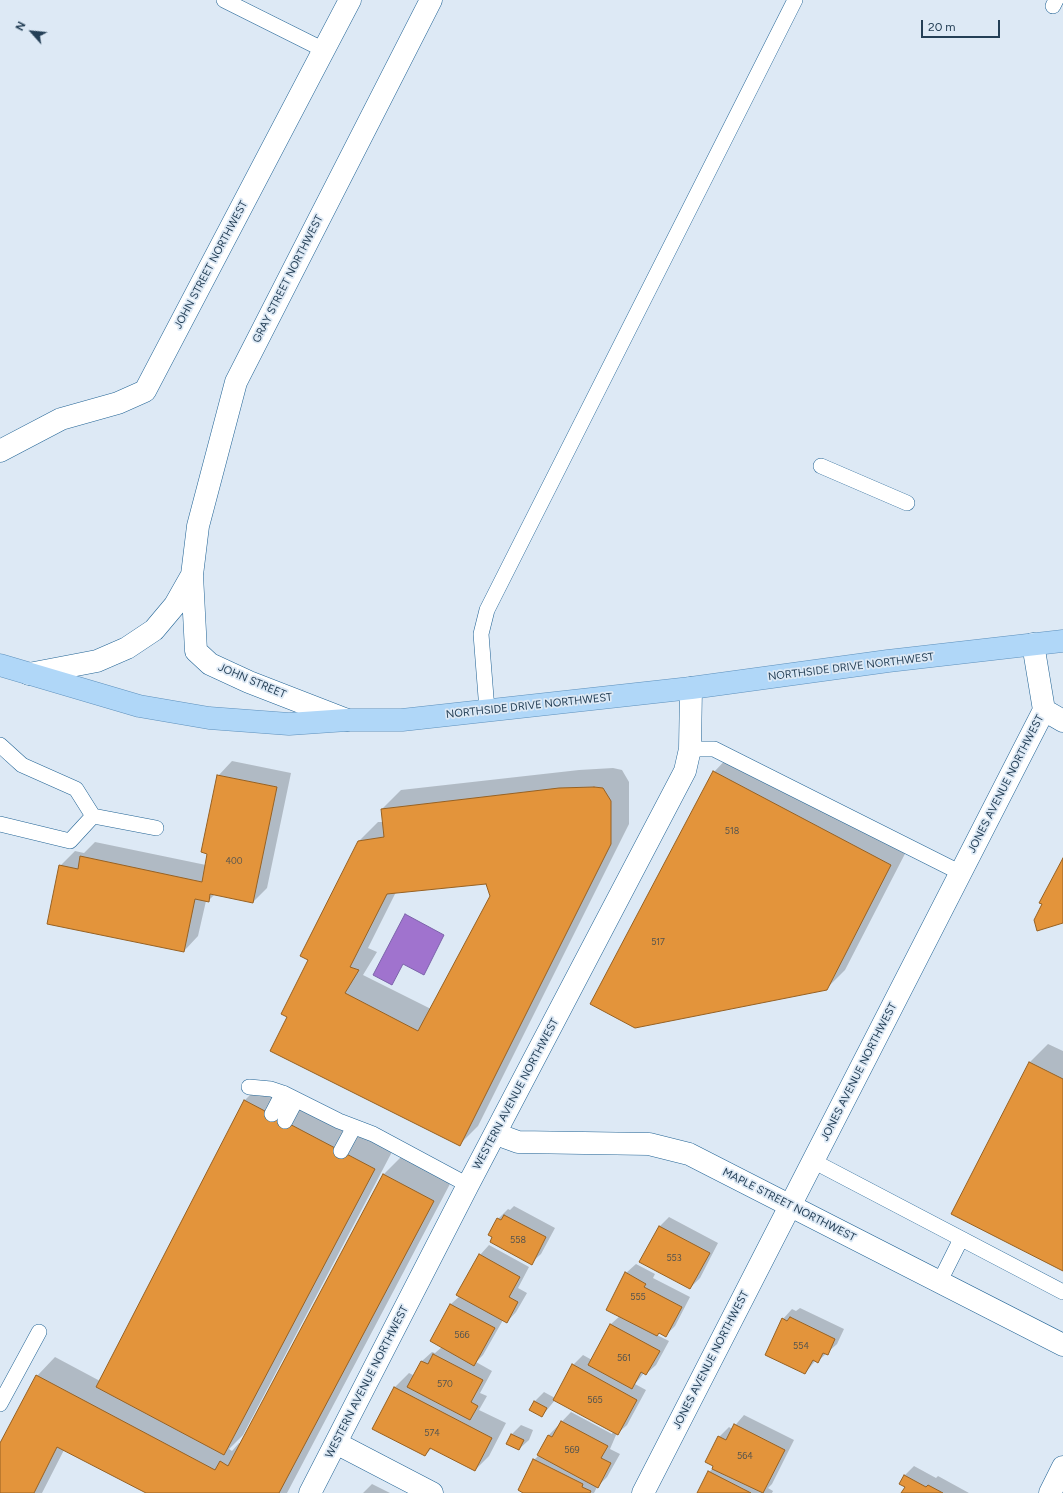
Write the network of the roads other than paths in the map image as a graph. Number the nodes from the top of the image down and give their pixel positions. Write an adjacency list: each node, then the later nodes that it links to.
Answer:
1 (224, 0): 5 (lane)
2 (350, 0): 5 (street, JOHN STREET NORTHWEST)
3 (431, 0): 9 (street, GRAY STREET NORTHWEST)
4 (795, 0): 15 (lane)
5 (324, 50): 6 (street, JOHN STREET NORTHWEST)
6 (0, 451)
7 (821, 466): 8 (lane)
8 (907, 503)
9 (192, 574): 13 (street); 17 (street, JOHN STREET)
10 (1063, 641): 11 (main road, NORTHSIDE DRIVE NORTHWEST)
11 (1033, 644): 14 (main road, NORTHSIDE DRIVE NORTHWEST); 16 (street, JONES AVENUE NORTHWEST)
12 (0, 665): 13 (main road, NORTHSIDE DRIVE NORTHWEST)
13 (28, 674): 17 (main road, NORTHSIDE DRIVE NORTHWEST)
14 (691, 688): 15 (main road, NORTHSIDE DRIVE NORTHWEST); 20 (street, WESTERN AVENUE NORTHWEST)
15 (487, 710): 17 (main road, NORTHSIDE DRIVE NORTHWEST)
16 (1044, 710): 18 (street); 24 (street, JONES AVENUE NORTHWEST)
17 (347, 720)
18 (1063, 721)
19 (0, 745): 21 (lane)
20 (690, 749): 24 (lane); 29 (street, WESTERN AVENUE NORTHWEST)
21 (93, 816): 22 (lane); 23 (lane)
22 (0, 824)
23 (156, 828)
24 (961, 873): 31 (street, JONES AVENUE NORTHWEST)
25 (249, 1087): 26 (lane)
26 (290, 1096): 27 (lane); 28 (lane)
27 (278, 1118)
28 (354, 1127): 30 (lane); 32 (lane)
29 (496, 1134): 32 (street, WESTERN AVENUE NORTHWEST); 33 (street, MAPLE STREET NORTHWEST)
30 (341, 1151)
31 (813, 1161): 33 (street, JONES AVENUE NORTHWEST); 34 (lane)
32 (468, 1185): 40 (street, WESTERN AVENUE NORTHWEST)
33 (791, 1205): 35 (street, MAPLE STREET NORTHWEST); 44 (street, JONES AVENUE NORTHWEST)
34 (961, 1240): 35 (lane); 36 (lane)
35 (940, 1281): 38 (street, MAPLE STREET NORTHWEST)
36 (1063, 1292)
37 (40, 1332): 39 (lane)
38 (1063, 1345)
39 (0, 1404)
40 (336, 1443): 42 (street, WESTERN AVENUE NORTHWEST); 43 (street)
41 (1063, 1467): 45 (street)
42 (310, 1493)
43 (432, 1493)
44 (643, 1493)
45 (1050, 1493)

